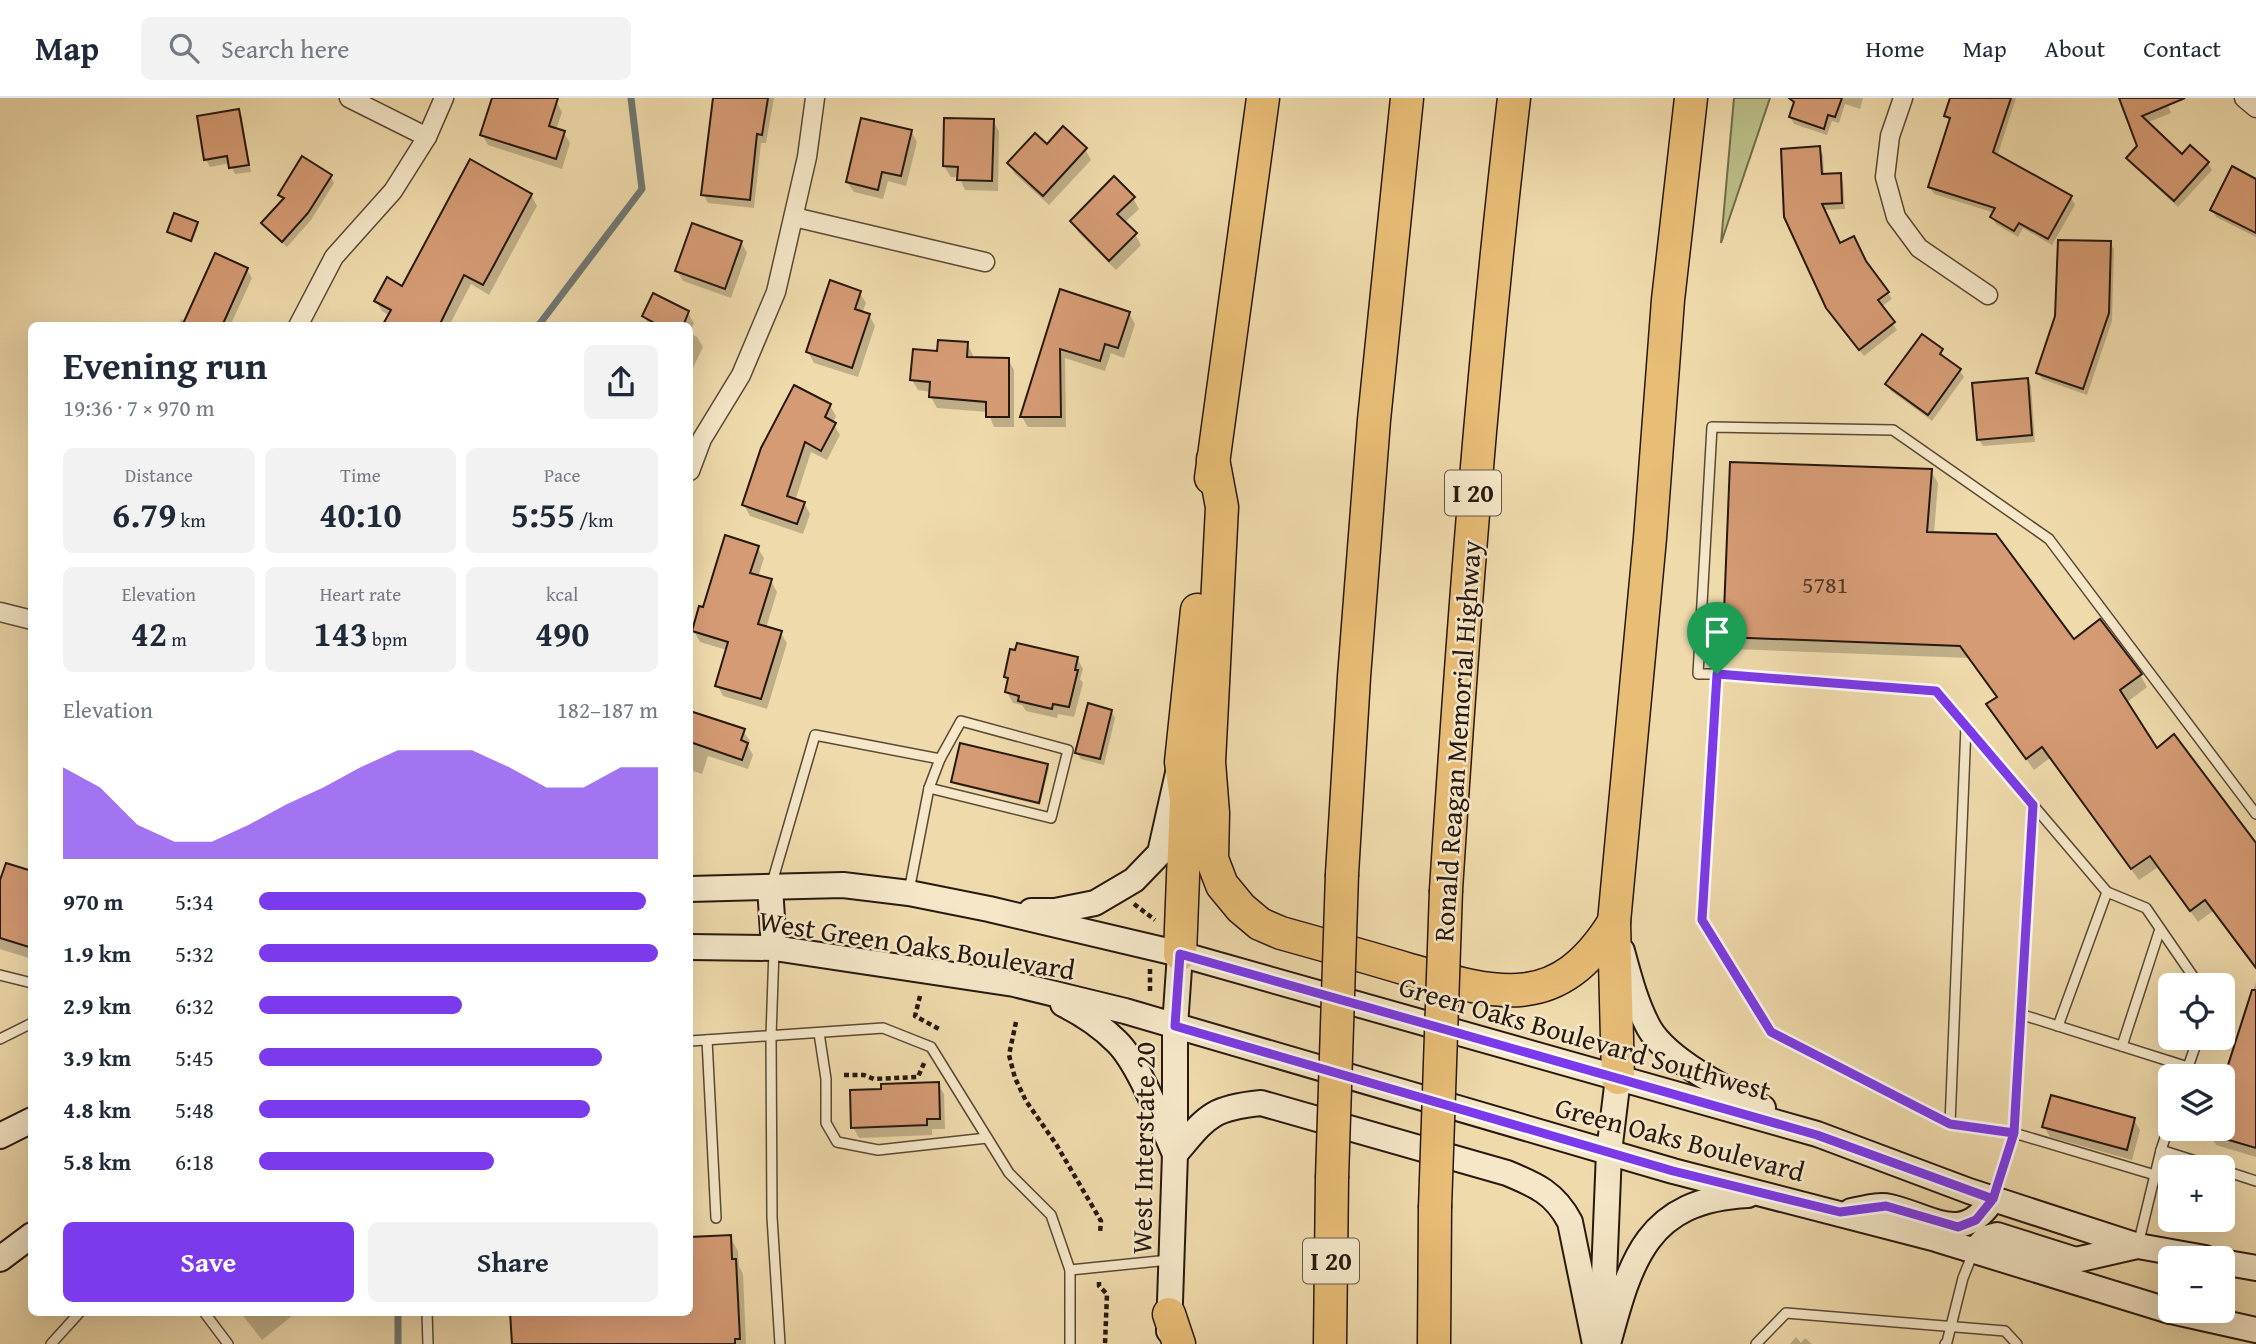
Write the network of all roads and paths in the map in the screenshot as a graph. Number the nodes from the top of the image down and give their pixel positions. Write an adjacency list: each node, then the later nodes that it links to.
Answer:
1 (349, 98): 11 (street)
2 (444, 98): 11 (street)
3 (815, 98): 12 (street)
4 (1263, 98): 16 (highway)
5 (1407, 98): 106 (highway, I 20, bridge)
6 (1514, 98): 107 (highway, Ronald Reagan Memorial Highway / I 20, bridge)
7 (1691, 98): 34 (highway)
8 (1903, 98): 14 (street)
9 (2244, 98): 10 (street)
10 (2256, 108)
11 (427, 137): 15 (street)
12 (794, 217): 13 (street); 17 (street)
13 (985, 262)
14 (1988, 295)
15 (300, 322)
16 (1213, 459): 23 (highway); 34 (highway)
17 (693, 463)
18 (0, 612): 19 (street)
19 (28, 619)
20 (1717, 674): 21 (lane); 26 (lane); 63 (lane)
21 (1966, 726): 25 (lane); 63 (lane)
22 (940, 759): 24 (lane); 24 (lane); 27 (lane)
23 (1181, 762): 32 (main road); 38 (highway)
24 (929, 788): 30 (lane)
25 (2033, 805): 29 (lane); 46 (lane)
26 (2256, 814)
27 (770, 887): 28 (main road, West Green Oaks Boulevard); 30 (main road, West Green Oaks Boulevard); 37 (main road)
28 (693, 889)
29 (2107, 892): 35 (lane); 50 (lane)
30 (909, 893): 32 (main road, West Green Oaks Boulevard)
31 (1128, 898): 33 (path)
32 (989, 909): 38 (main road, West Green Oaks Boulevard)
33 (1158, 922)
34 (1614, 922): 61 (highway); 65 (main road)
35 (2160, 929): 40 (lane); 57 (lane)
36 (693, 947): 37 (main road, West Green Oaks Boulevard)
37 (774, 948): 43 (main road, West Green Oaks Boulevard); 53 (lane)
38 (1180, 954): 49 (main road, West Interstate 20); 61 (main road, Green Oaks Boulevard Southwest)
39 (1150, 960): 44 (path)
40 (2191, 973)
41 (0, 975): 42 (lane)
42 (28, 982)
43 (1014, 984): 49 (main road, West Green Oaks Boulevard); 71 (main road)
44 (1150, 992)
45 (920, 996): 51 (path)
46 (2020, 1014): 50 (lane); 64 (lane)
47 (1016, 1022): 80 (path)
48 (28, 1025): 54 (lane)
49 (1175, 1026): 70 (main road, Green Oaks Boulevard); 71 (main road, West Interstate 20)
50 (2058, 1026): 57 (lane)
51 (939, 1029)
52 (819, 1033): 53 (lane); 67 (lane); 67 (lane)
53 (771, 1036): 55 (lane); 102 (lane)
54 (0, 1039)
55 (707, 1040): 56 (lane); 79 (lane)
56 (693, 1041)
57 (2122, 1046): 59 (lane)
58 (926, 1058): 60 (path)
59 (2169, 1064)
60 (844, 1075)
61 (1618, 1078): 65 (main road, Green Oaks Boulevard Southwest); 70 (main road)
62 (28, 1122): 66 (main road)
63 (1950, 1124): 64 (lane)
64 (2014, 1133): 74 (lane); 76 (lane)
65 (1817, 1135): 76 (main road, Green Oaks Boulevard Southwest)
66 (0, 1136)
67 (987, 1138): 89 (lane)
68 (2164, 1141): 69 (lane)
69 (2161, 1150): 72 (lane); 74 (lane)
70 (1609, 1152): 77 (main road, Green Oaks Boulevard); 109 (main road)
71 (1175, 1154): 86 (main road, West Interstate 20); 108 (main road)
72 (2177, 1155)
73 (2235, 1174): 75 (lane)
74 (2155, 1175): 82 (lane)
75 (2256, 1181)
76 (1993, 1199): 78 (main road); 82 (main road, Green Oaks Boulevard Southwest)
77 (1792, 1201): 78 (main road, Green Oaks Boulevard); 110 (main road)
78 (1840, 1212): 84 (main road, Green Oaks Boulevard)
79 (716, 1218)
80 (1100, 1233)
81 (28, 1238): 85 (main road)
82 (2138, 1246): 83 (main road, Green Oaks Boulevard Southwest); 84 (main road)
83 (2158, 1250)
84 (1974, 1251): 91 (main road, Green Oaks Boulevard); 96 (lane)
85 (0, 1259)
86 (1171, 1260): 89 (lane); 97 (main road, West Interstate 20)
87 (2235, 1264): 88 (main road)
88 (2256, 1268)
89 (1070, 1270): 103 (lane)
90 (1100, 1273): 104 (path)
91 (2158, 1307)
92 (76, 1316): 99 (lane)
93 (207, 1316): 100 (lane)
94 (427, 1316): 101 (lane)
95 (2224, 1323): 98 (main road, Green Oaks Boulevard)
96 (1951, 1327): 111 (lane); 112 (lane); 113 (lane)
97 (1169, 1329): 105 (highway)
98 (2256, 1330)
99 (51, 1344)
100 (228, 1344)
101 (428, 1344)
102 (780, 1344)
103 (1070, 1344)
104 (1105, 1344)
105 (1179, 1344)
106 (1329, 1344)
107 (1434, 1344)
108 (1595, 1344)
109 (1601, 1344)
110 (1608, 1344)
111 (1756, 1344)
112 (1945, 1344)
113 (2017, 1344)

